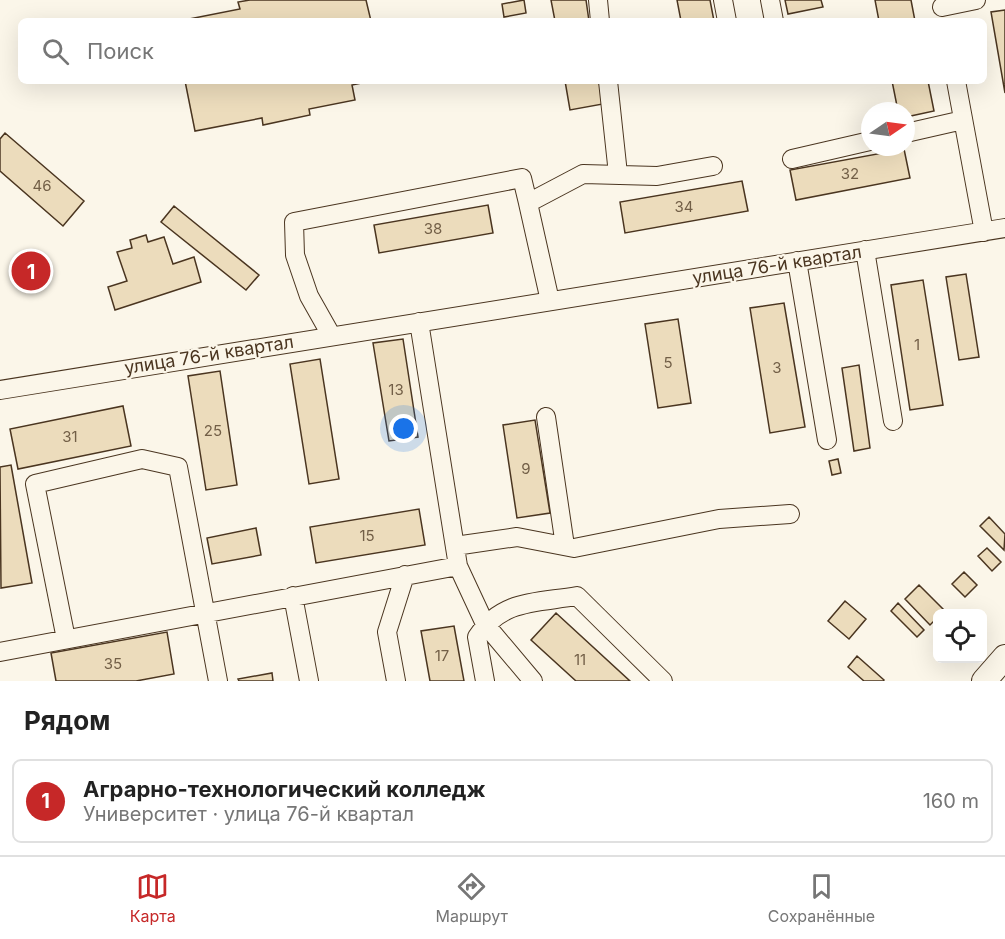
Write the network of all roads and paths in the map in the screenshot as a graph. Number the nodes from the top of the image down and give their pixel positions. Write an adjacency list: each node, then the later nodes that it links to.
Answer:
1 (598, 0): 6 (street)
2 (723, 0): 7 (street)
3 (770, 0): 8 (street)
4 (976, 0): 5 (street)
5 (943, 9)
6 (600, 18)
7 (726, 18)
8 (773, 18)
9 (608, 84): 16 (street)
10 (957, 84): 11 (street)
11 (963, 120): 12 (street); 19 (street)
12 (915, 131)
13 (861, 143): 14 (street)
14 (792, 159)
15 (713, 166): 16 (street)
16 (618, 174): 17 (street)
17 (528, 203): 22 (street); 24 (street)
18 (1005, 228): 19 (street, улица 76-й квартал)
19 (984, 232): 20 (street, улица 76-й квартал)
20 (865, 250): 21 (street, улица 76-й квартал); 27 (street)
21 (797, 261): 22 (street, улица 76-й квартал); 28 (street)
22 (550, 302): 23 (street, улица 76-й квартал)
23 (419, 322): 24 (street, улица 76-й квартал); 30 (street)
24 (331, 335): 25 (street, улица 76-й квартал)
25 (0, 390)
26 (546, 417): 31 (street)
27 (892, 420)
28 (827, 440)
29 (790, 514): 31 (street)
30 (455, 546): 31 (street); 32 (street)
31 (564, 546)
32 (458, 566): 33 (street); 36 (street)
33 (405, 575): 34 (street); 42 (street)
34 (293, 596): 35 (street); 41 (street)
35 (206, 612): 37 (street); 37 (street); 40 (street)
36 (485, 624): 43 (street); 44 (street); 45 (street)
37 (66, 639): 38 (street)
38 (0, 652)
39 (1005, 657): 46 (main road)
40 (218, 681)
41 (309, 681)
42 (396, 681)
43 (485, 681)
44 (533, 681)
45 (663, 681)
46 (984, 681)

